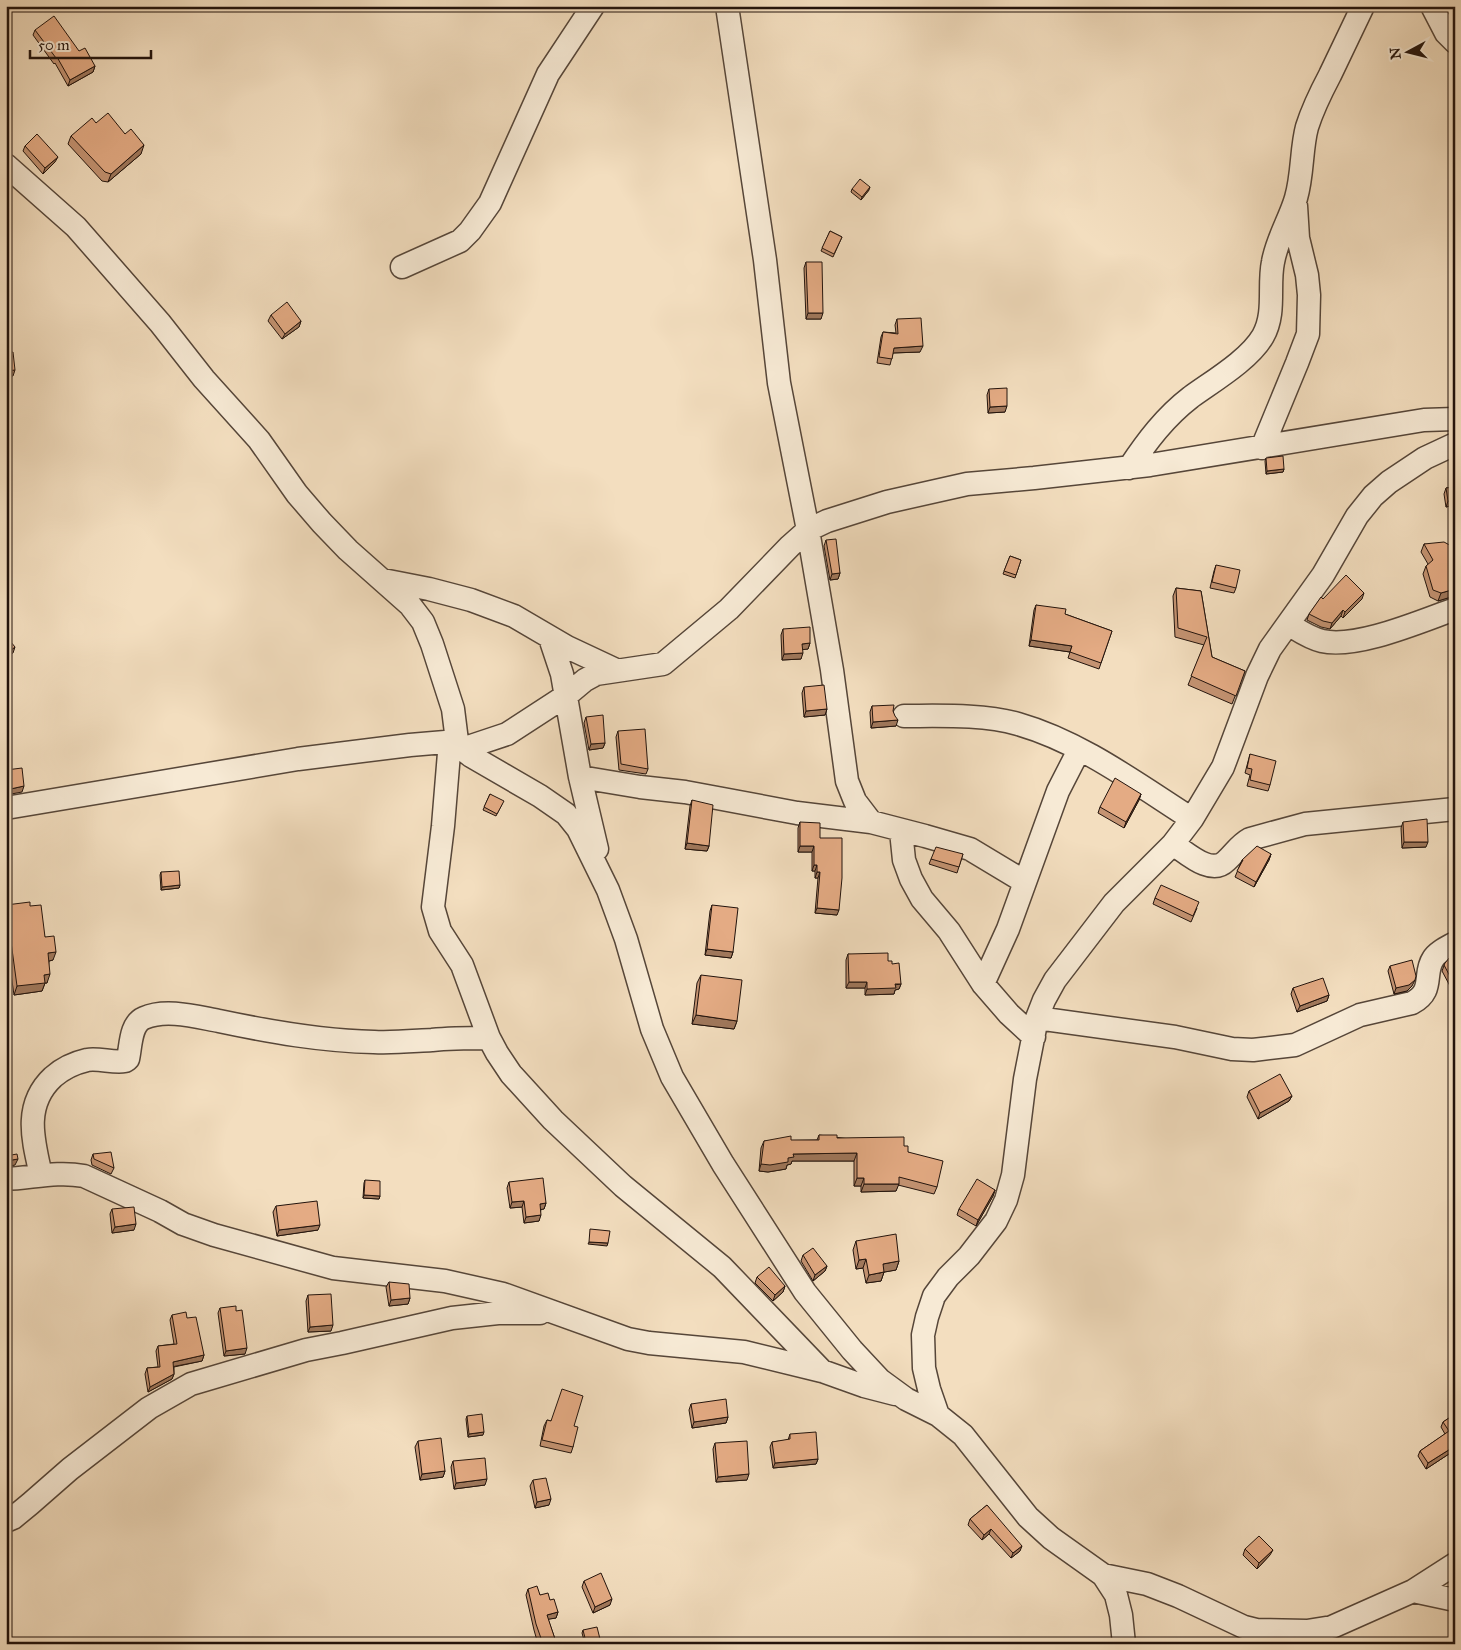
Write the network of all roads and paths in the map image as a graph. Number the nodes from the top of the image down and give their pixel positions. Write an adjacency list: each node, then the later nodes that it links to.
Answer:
1 (593, 6): 8 (street)
2 (726, 6): 13 (street)
3 (1362, 6): 7 (street)
4 (1432, 6): 5 (street)
5 (1455, 42)
6 (6, 164): 14 (street)
7 (1296, 198): 11 (street); 12 (street)
8 (402, 267)
9 (1455, 418): 11 (street)
10 (1455, 444): 16 (street)
11 (1262, 448): 12 (street)
12 (1128, 468): 13 (street)
13 (808, 530): 18 (street); 27 (street)
14 (383, 580): 17 (street); 21 (street)
15 (1455, 608): 16 (street)
16 (1288, 624): 26 (street)
17 (550, 638): 18 (street); 19 (street)
18 (616, 670): 19 (street)
19 (566, 695): 21 (street); 23 (street)
20 (904, 716): 22 (street)
21 (457, 744): 24 (street); 31 (street); 35 (street)
22 (1079, 750): 26 (street); 30 (street)
23 (580, 778): 27 (street); 31 (street)
24 (6, 808)
25 (1455, 809): 29 (street)
26 (1192, 819): 29 (street)
27 (871, 822): 28 (street)
28 (901, 831): 30 (street); 33 (street)
29 (1174, 844): 34 (street)
30 (1024, 882): 33 (street)
31 (608, 890): 40 (street)
32 (1455, 943): 34 (street)
33 (983, 984): 34 (street)
34 (1036, 1028): 41 (street)
35 (489, 1038): 36 (street); 39 (street)
36 (41, 1175): 37 (street); 38 (street)
37 (6, 1179)
38 (557, 1313): 39 (street); 42 (street)
39 (822, 1371): 40 (street)
40 (898, 1394): 41 (street)
41 (938, 1415): 44 (street)
42 (6, 1521)
43 (1455, 1564): 45 (street)
44 (1103, 1575): 47 (street); 48 (street)
45 (1413, 1591): 46 (street); 47 (street)
46 (1455, 1600)
47 (1263, 1637)
48 (1124, 1644)

